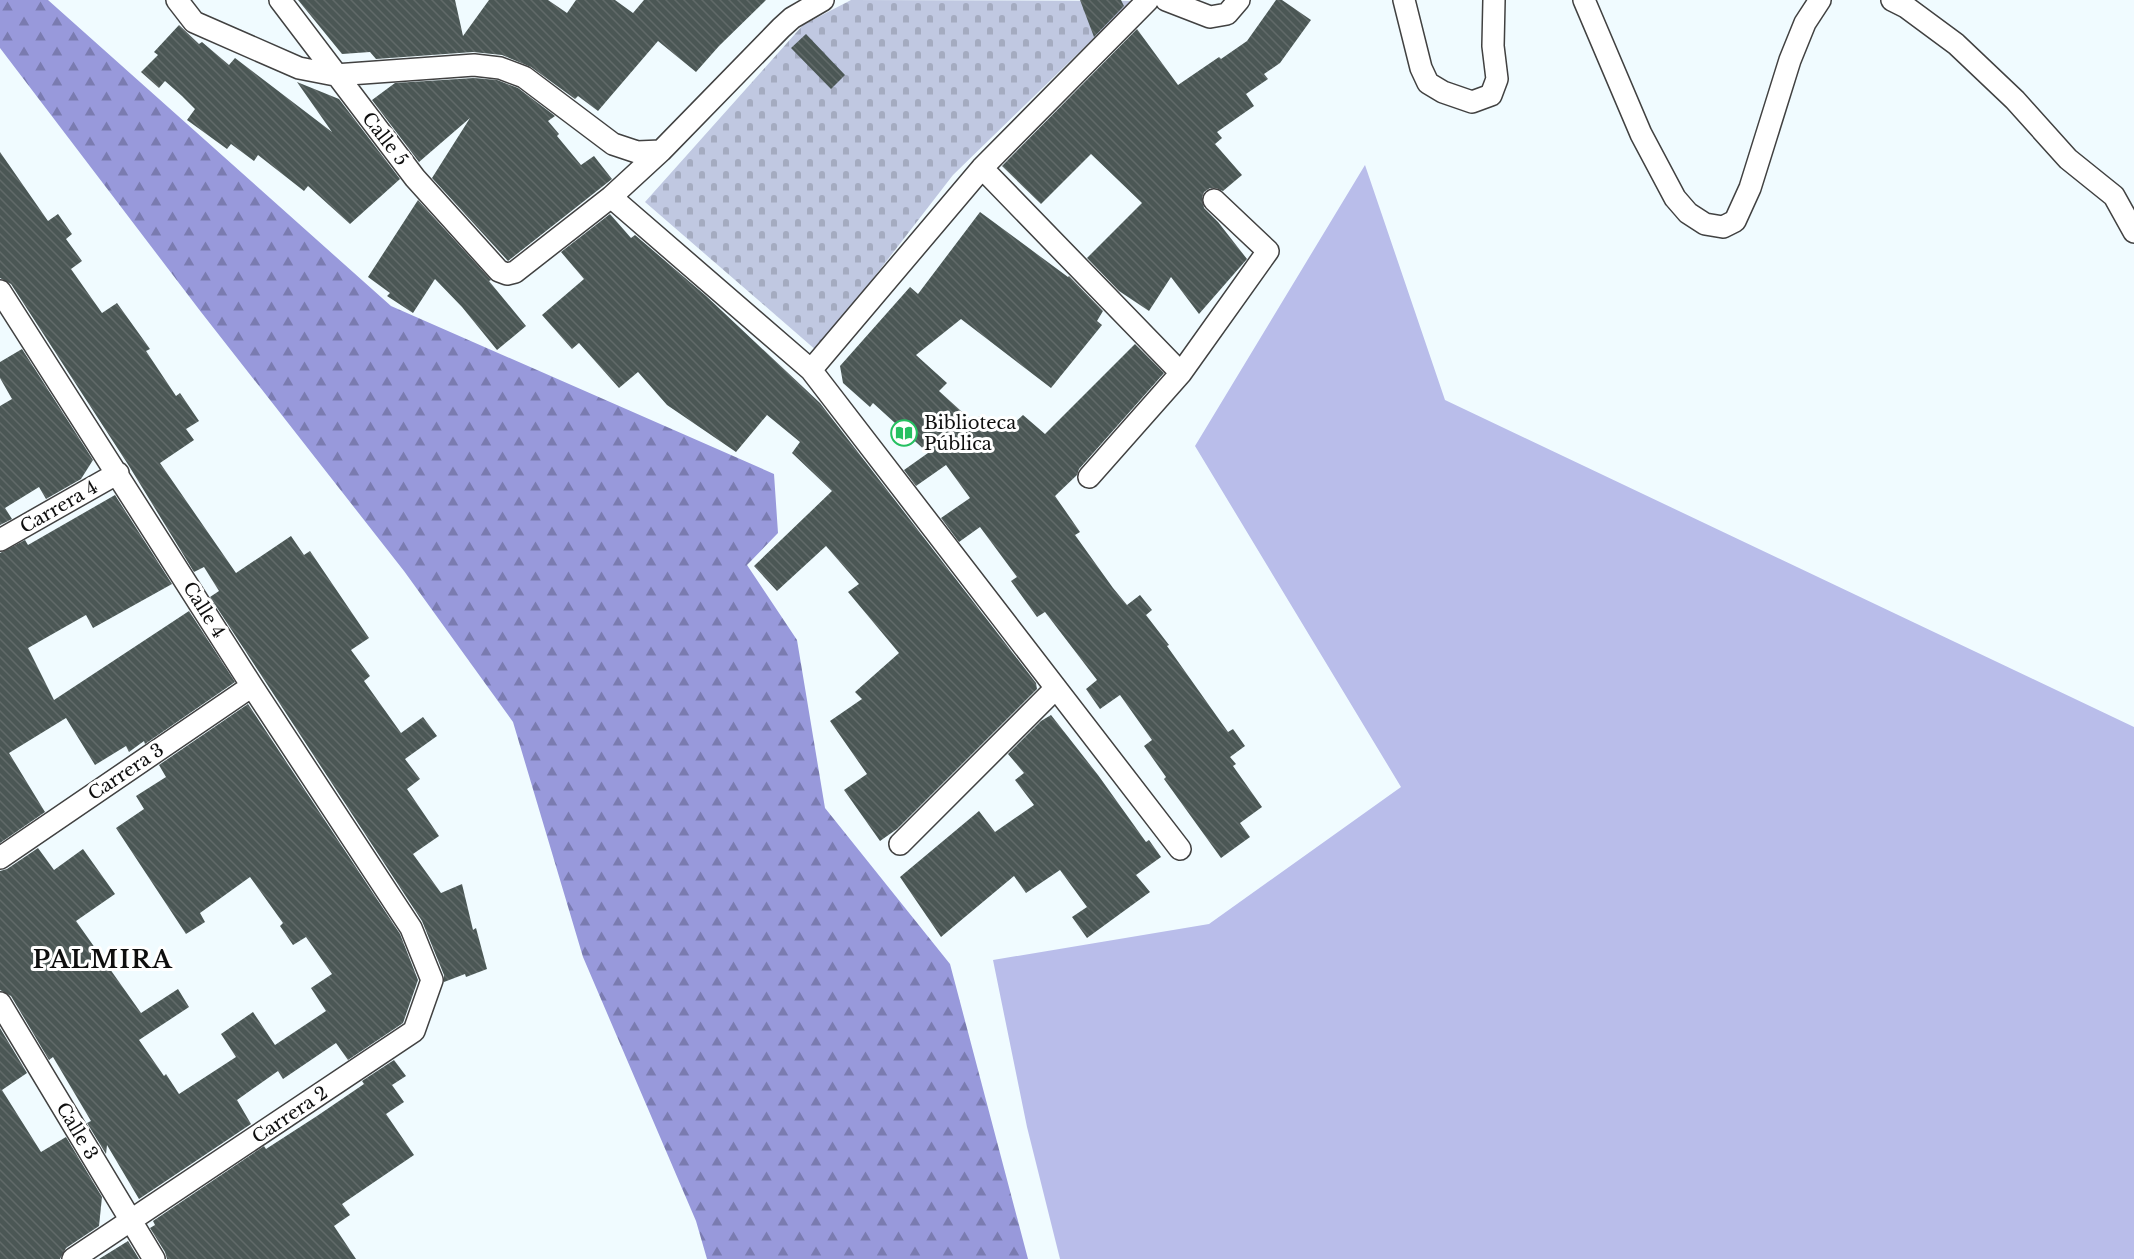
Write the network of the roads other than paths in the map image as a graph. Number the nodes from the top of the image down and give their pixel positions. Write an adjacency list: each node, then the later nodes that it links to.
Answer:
1 (177, 0): 12 (street)
2 (280, 0): 12 (street, Calle 5)
3 (823, 0): 13 (street)
4 (1148, 0): 14 (street)
5 (1166, 0): 6 (street)
6 (1239, 0)
7 (1404, 0): 8 (street)
8 (1494, 0)
9 (1584, 0): 10 (street)
10 (1820, 0)
11 (1892, 0): 17 (street)
12 (335, 75): 13 (street); 15 (street, Calle 5)
13 (661, 151): 15 (street)
14 (982, 168): 19 (street); 20 (street)
15 (610, 197): 19 (street)
16 (1214, 200): 20 (street)
17 (2134, 232)
18 (0, 291): 21 (street, Calle 4)
19 (811, 370): 25 (street)
20 (1181, 374): 22 (street)
21 (118, 473): 23 (street, Carrera 4); 24 (street, Calle 4)
22 (1089, 477)
23 (0, 540)
24 (252, 686): 28 (street, Carrera 3); 29 (street, Calle 4)
25 (1055, 689): 26 (street); 27 (street)
26 (900, 844)
27 (1180, 849)
28 (0, 858)
29 (411, 928): 31 (street, Carrera 2)
30 (0, 1003): 31 (street, Calle 3)
31 (132, 1221): 32 (street, Carrera 2); 33 (street, Calle 3)
32 (73, 1259)
33 (154, 1259)

